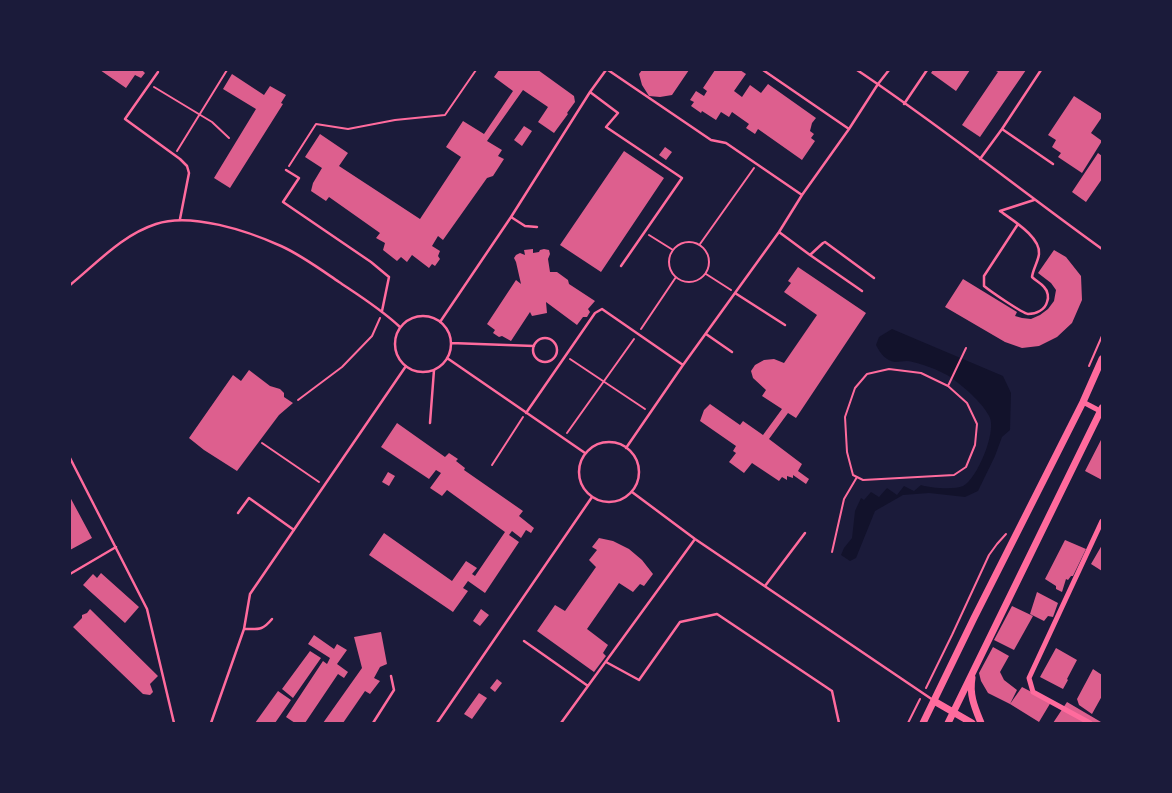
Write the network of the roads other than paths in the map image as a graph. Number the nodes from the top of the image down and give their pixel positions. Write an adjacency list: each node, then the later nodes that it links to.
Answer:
1 (607, 70): 9 (lane); 16 (lane)
2 (764, 70): 11 (lane)
3 (857, 70): 8 (lane)
4 (889, 70): 8 (lane)
5 (927, 70): 10 (lane)
6 (1041, 70): 12 (lane)
7 (158, 72): 19 (lane)
8 (878, 84): 10 (lane); 11 (lane)
9 (590, 92): 18 (lane); 25 (lane)
10 (904, 104): 13 (lane)
11 (849, 129): 16 (lane)
12 (1002, 129): 13 (lane); 14 (lane)
13 (980, 158): 17 (lane)
14 (1053, 164)
15 (286, 170): 30 (lane)
16 (802, 195): 22 (lane)
17 (1034, 200): 20 (lane); 23 (lane)
18 (511, 217): 21 (lane); 31 (lane)
19 (180, 219): 27 (lane); 30 (lane)
20 (1018, 224): 20 (lane)
21 (537, 227)
22 (779, 232): 24 (lane); 29 (lane)
23 (1102, 249)
24 (810, 255): 26 (lane); 28 (lane)
25 (621, 266)
26 (874, 278)
27 (70, 285)
28 (862, 291)
29 (735, 292): 32 (lane); 34 (lane)
30 (382, 311): 33 (lane)
31 (440, 322): 33 (lane); 35 (lane)
32 (785, 325)
33 (400, 326): 41 (lane)
34 (706, 334): 37 (lane); 40 (lane)
35 (451, 343): 36 (lane); 38 (lane)
36 (534, 346): 36 (lane)
37 (732, 352)
38 (447, 358): 42 (lane); 45 (lane)
39 (1102, 359): 43 (street)
40 (683, 365): 45 (lane); 47 (lane)
41 (406, 366): 42 (lane); 54 (lane)
42 (434, 370): 46 (lane)
43 (1083, 402): 44 (street); 67 (street)
44 (1101, 411): 64 (street)
45 (526, 413): 48 (lane)
46 (430, 423)
47 (626, 448): 48 (lane); 50 (lane)
48 (585, 454): 51 (lane)
49 (70, 458): 57 (lane)
50 (632, 492): 51 (lane); 56 (lane)
51 (592, 498): 72 (lane)
52 (238, 513): 54 (lane)
53 (1102, 520): 79 (street)
54 (294, 530): 61 (lane)
55 (805, 534): 59 (lane)
56 (695, 539): 59 (lane); 63 (lane)
57 (116, 548): 58 (lane); 69 (lane)
58 (70, 574)
59 (765, 586): 67 (lane)
60 (272, 619): 61 (lane)
61 (244, 629): 70 (lane)
62 (524, 641): 66 (lane)
63 (606, 662): 66 (lane); 74 (lane)
64 (973, 672): 68 (street); 78 (street)
65 (391, 676): 71 (lane)
66 (588, 686): 73 (lane)
67 (934, 701): 68 (street); 75 (street)
68 (953, 712): 76 (street); 77 (street)
69 (174, 723)
70 (211, 723)
71 (374, 723)
72 (437, 723)
73 (561, 723)
74 (839, 723)
75 (923, 723)
76 (948, 723)
77 (972, 723)
78 (981, 723)
79 (1090, 723)

